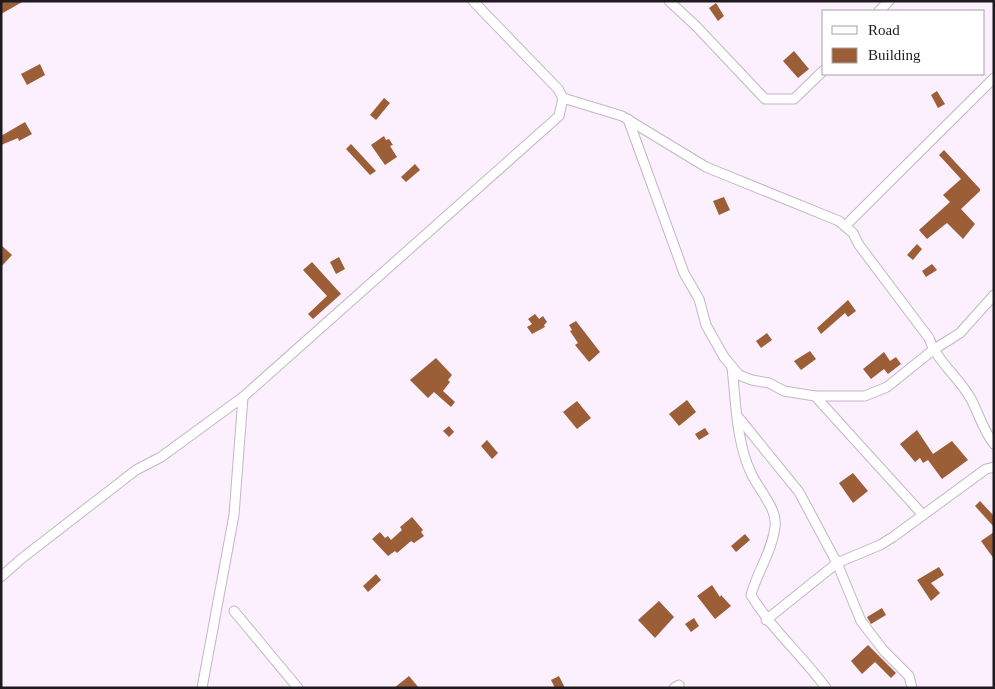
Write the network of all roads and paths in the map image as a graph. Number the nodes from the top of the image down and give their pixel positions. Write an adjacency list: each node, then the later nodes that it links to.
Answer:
1 (473, 1): 7 (street)
2 (669, 1): 5 (street)
3 (889, 1): 4 (street)
4 (880, 10)
5 (822, 72)
6 (993, 80): 9 (street)
7 (563, 98): 8 (street); 14 (street)
8 (628, 119): 9 (street); 12 (street)
9 (845, 226): 11 (street)
10 (994, 295): 11 (street)
11 (933, 350): 13 (street); 16 (street)
12 (732, 367): 13 (street); 15 (street)
13 (815, 396): 18 (street)
14 (243, 397): 20 (street); 23 (street)
15 (738, 418): 19 (street); 22 (street)
16 (994, 444)
17 (994, 467): 18 (street)
18 (923, 515): 19 (street)
19 (837, 563): 22 (street); 26 (street)
20 (1, 577)
21 (234, 611): 24 (street)
22 (766, 620): 25 (street)
23 (202, 688)
24 (298, 688)
25 (826, 688)
26 (912, 688)

